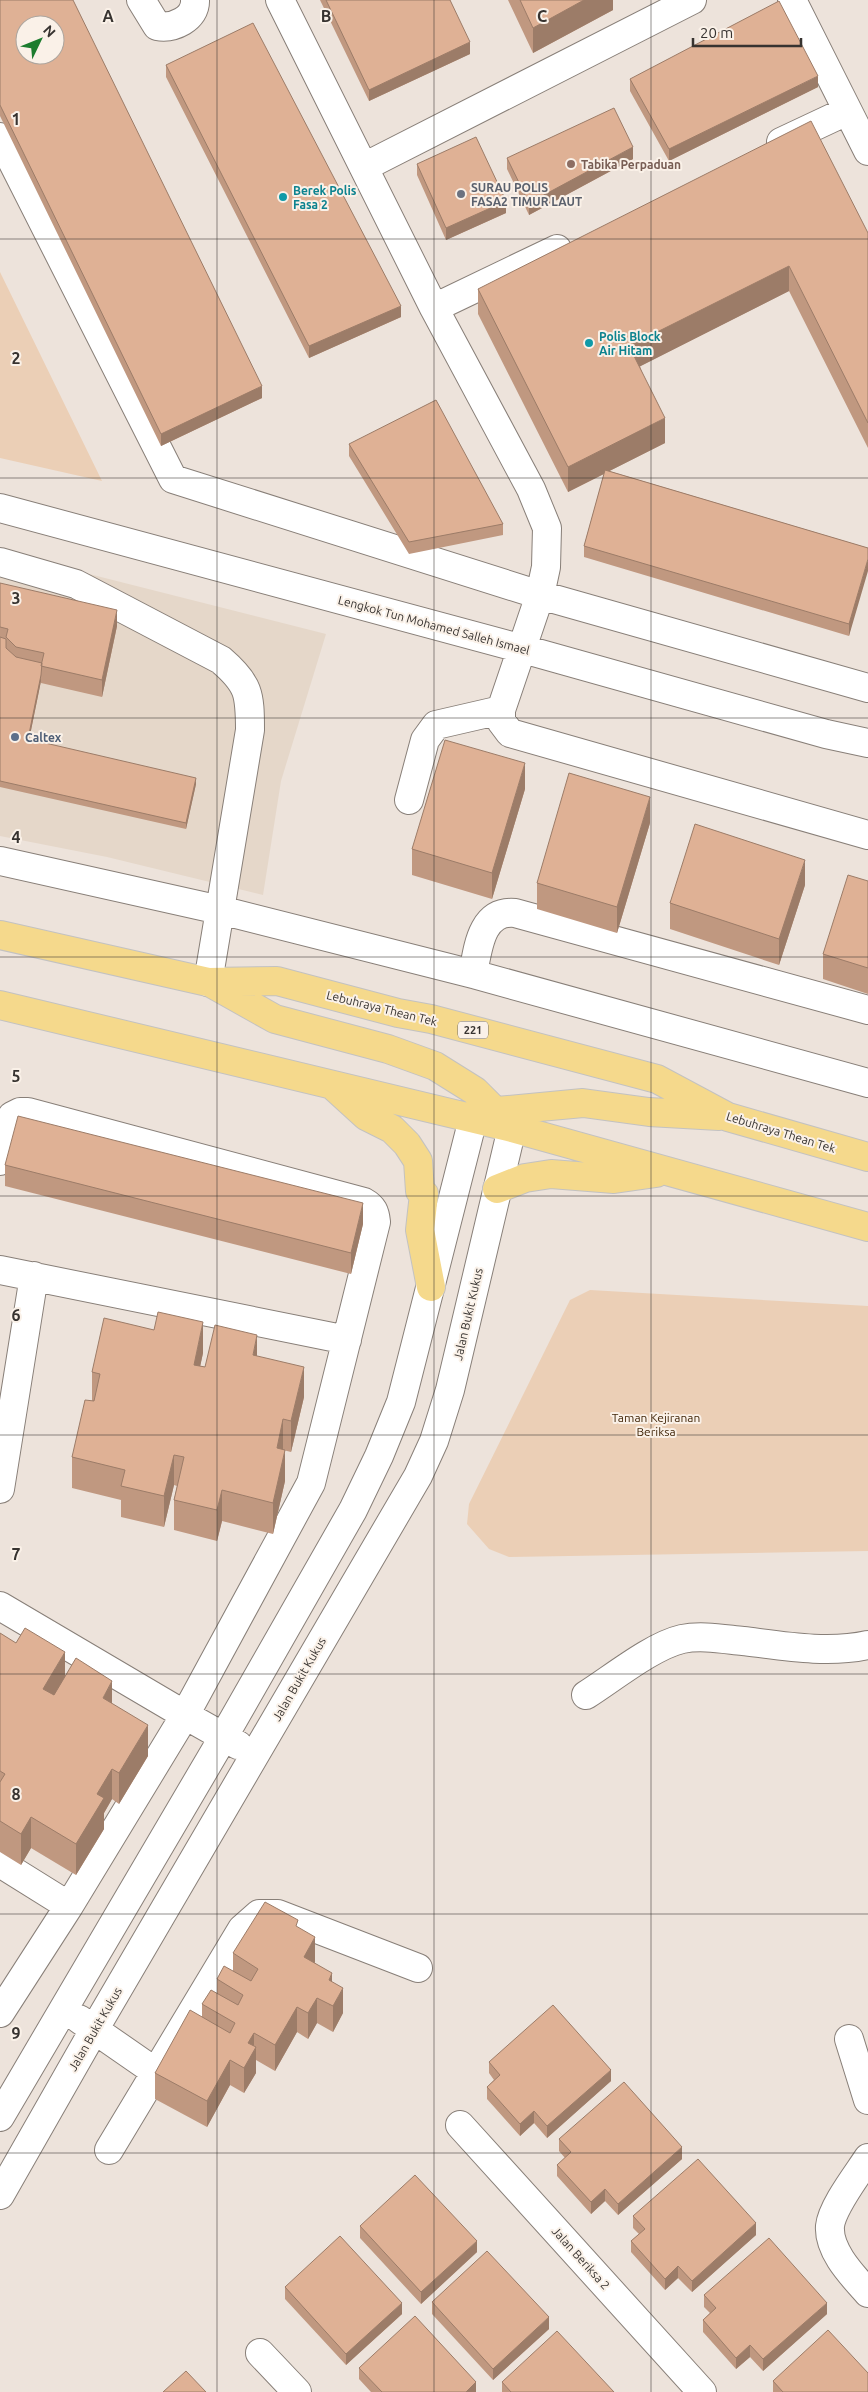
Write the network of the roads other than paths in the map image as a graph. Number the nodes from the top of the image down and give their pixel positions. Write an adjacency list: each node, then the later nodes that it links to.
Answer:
1 (141, 0): 2 (street)
2 (195, 0)
3 (280, 0): 10 (street)
4 (692, 0): 10 (street)
5 (792, 0): 6 (street)
6 (847, 111): 8 (street); 9 (street)
7 (0, 137): 15 (street)
8 (868, 151)
9 (757, 154)
10 (364, 167): 12 (street)
11 (578, 240): 12 (street)
12 (434, 308): 15 (street)
13 (0, 508): 16 (street, Lengkok Tun Mohamed Salleh Ismael)
14 (0, 562): 23 (street)
15 (540, 594): 16 (street); 17 (street)
16 (523, 649): 18 (street); 19 (street, Lengkok Tun Mohamed Salleh Ismael)
17 (868, 688)
18 (501, 710): 20 (street); 21 (street)
19 (868, 743)
20 (409, 800)
21 (868, 835)
22 (0, 861): 23 (street)
23 (220, 910): 25 (street); 26 (street)
24 (0, 935): 26 (main road, Lebuhraya Thean Tek / 221)
25 (473, 974): 28 (street); 29 (street)
26 (208, 982): 31 (main road, Lebuhraya Thean Tek / 221); 32 (main road, 221)
27 (0, 1005): 30 (main road, 221)
28 (868, 1010)
29 (868, 1083)
30 (331, 1084): 32 (main road, 221); 40 (main road)
31 (728, 1117): 32 (main road, 221); 33 (main road, Lebuhraya Thean Tek / 221)
32 (494, 1119): 35 (main road, 221); 36 (street, Jalan Bukit Kukus); 40 (street)
33 (868, 1157)
34 (0, 1161): 41 (street)
35 (670, 1172): 36 (main road); 37 (main road, 221)
36 (497, 1190): 48 (street, Jalan Bukit Kukus)
37 (868, 1227)
38 (0, 1270): 39 (street)
39 (34, 1276): 41 (street); 42 (street)
40 (431, 1286): 47 (street)
41 (347, 1340): 46 (street)
42 (0, 1489)
43 (0, 1606): 46 (street)
44 (868, 1645): 45 (street)
45 (586, 1695)
46 (185, 1715): 47 (street); 50 (street)
47 (224, 1736): 48 (street); 52 (street)
48 (255, 1754): 54 (street, Jalan Bukit Kukus)
49 (0, 1863): 50 (street)
50 (69, 1906): 53 (street)
51 (418, 1968): 56 (street)
52 (63, 2009): 54 (street); 58 (street)
53 (0, 2013)
54 (94, 2030): 56 (street); 62 (street, Jalan Bukit Kukus)
55 (849, 2039): 57 (street)
56 (154, 2071): 60 (street)
57 (868, 2100)
58 (0, 2117)
59 (460, 2125): 66 (street, Jalan Beriksa 2)
60 (108, 2150)
61 (868, 2158): 63 (street)
62 (0, 2195)
63 (868, 2293)
64 (260, 2353): 65 (street)
65 (297, 2392)
66 (702, 2392)

